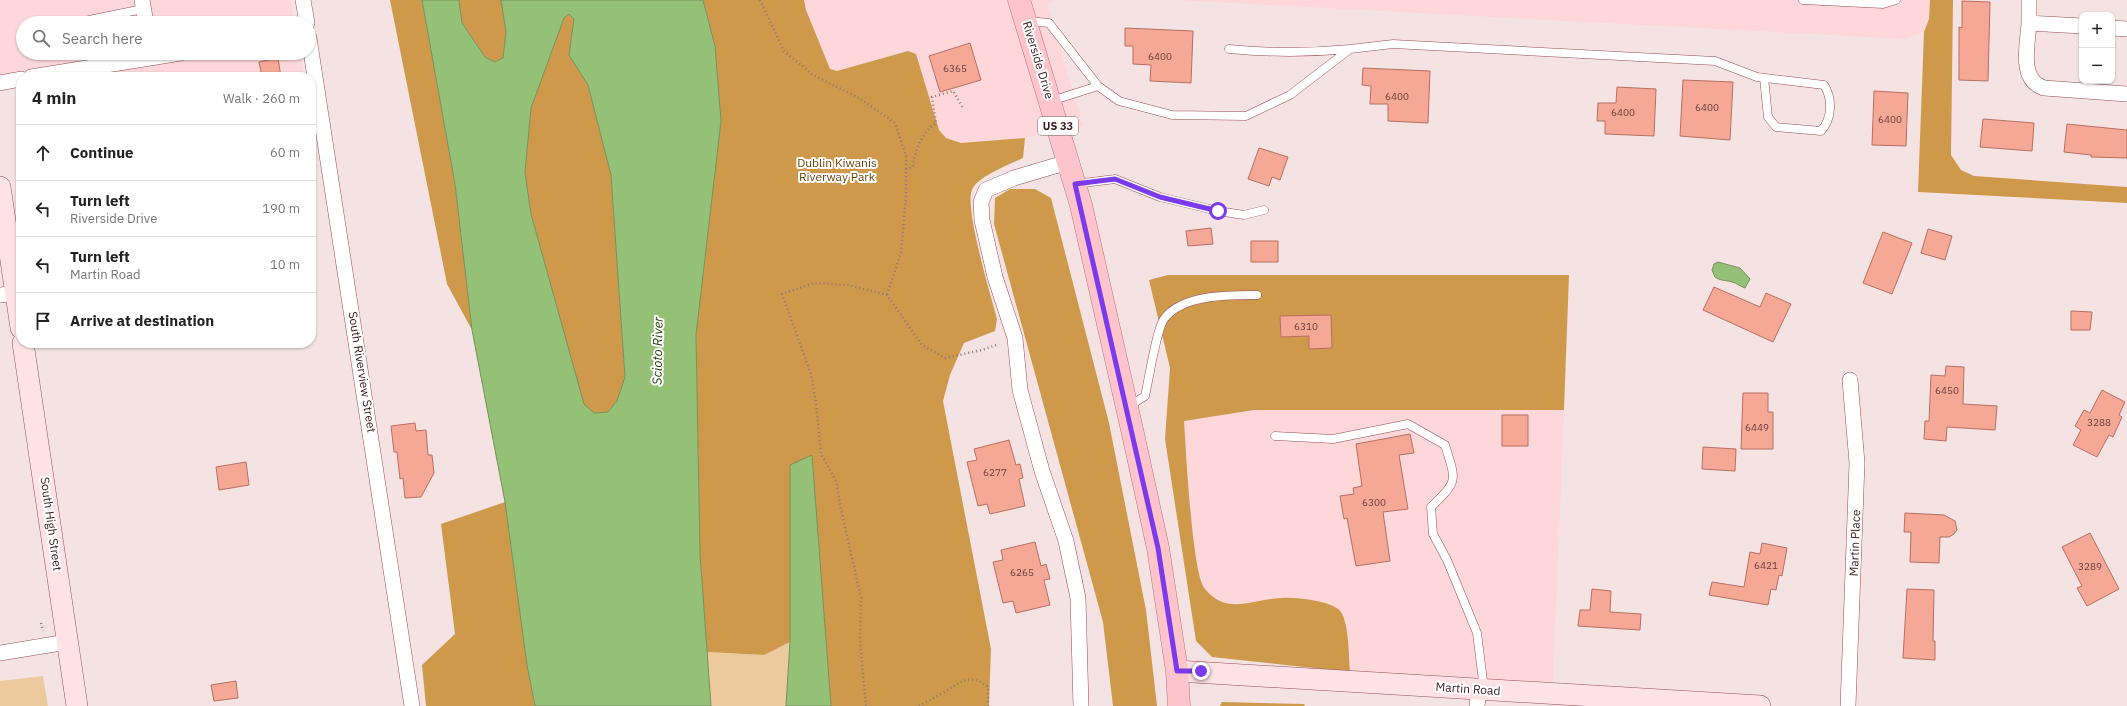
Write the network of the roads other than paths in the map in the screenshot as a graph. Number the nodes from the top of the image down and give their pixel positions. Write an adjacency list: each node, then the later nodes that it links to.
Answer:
1 (303, 0): 8 (street)
2 (1019, 0): 9 (main road, Riverside Drive / US 33)
3 (1803, 0): 4 (lane)
4 (1896, 0)
5 (2029, 0): 10 (street)
6 (144, 11): 7 (lane)
7 (113, 16)
8 (306, 16)
9 (1027, 20): 24 (lane); 26 (main road, Riverside Drive / US 33)
10 (2029, 22): 11 (street); 25 (street)
11 (2079, 26)
12 (2115, 28): 13 (street)
13 (2127, 29)
14 (1229, 49): 15 (lane)
15 (1350, 49): 20 (lane); 24 (lane)
16 (123, 60): 18 (street)
17 (312, 60): 19 (street, South Riverview Street)
18 (58, 72)
19 (314, 72)
20 (1764, 78): 20 (lane)
21 (16, 80): 22 (street)
22 (0, 83)
23 (316, 83): 43 (street, South Riverview Street)
24 (1098, 86): 26 (lane)
25 (2127, 94)
26 (1051, 102): 27 (main road, Riverside Drive / US 33)
27 (1068, 162): 28 (main road, Riverside Drive / US 33); 44 (street)
28 (1075, 184): 30 (lane); 36 (main road, Riverside Drive / US 33)
29 (0, 187): 31 (street)
30 (1264, 210)
31 (8, 294): 33 (street)
32 (1257, 295): 36 (lane)
33 (16, 315)
34 (24, 348): 38 (street, South High Street)
35 (1850, 380): 47 (street, Martin Place)
36 (1127, 408): 40 (main road, Riverside Drive / US 33)
37 (1275, 436): 41 (lane)
38 (68, 642): 39 (street); 42 (street, South High Street)
39 (0, 653)
40 (1177, 671): 41 (street, Martin Road); 45 (main road, Riverside Drive / US 33)
41 (1480, 695): 46 (street, Martin Road)
42 (77, 706)
43 (412, 706)
44 (1081, 706)
45 (1179, 706)
46 (1760, 706)
47 (1848, 706)

